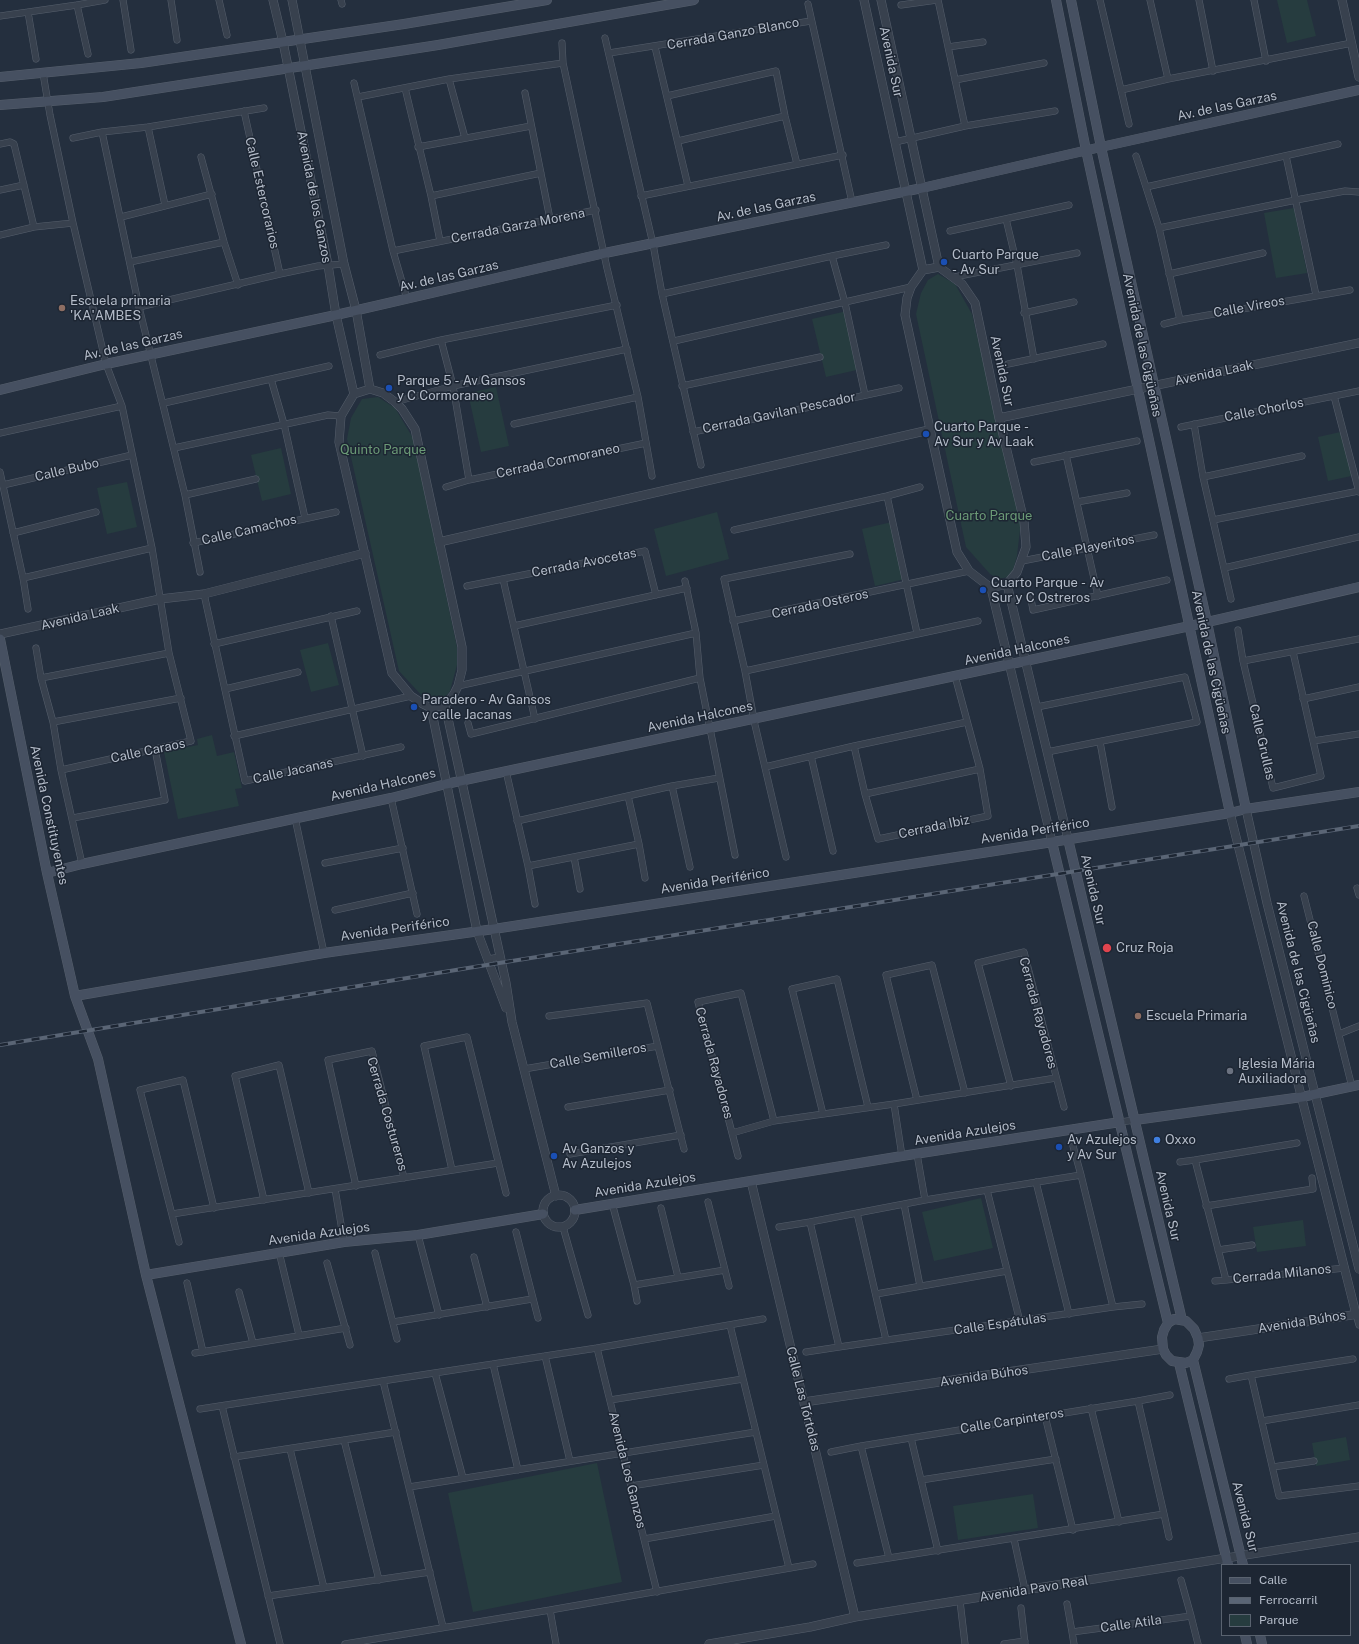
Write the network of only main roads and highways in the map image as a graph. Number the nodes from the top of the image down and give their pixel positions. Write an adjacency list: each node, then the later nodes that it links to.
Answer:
1 (547, 0): 5 (main road)
2 (694, 0): 7 (main road)
3 (1056, 0): 9 (main road, Avenida de las Cigüeñas)
4 (1071, 0): 8 (main road, Avenida de las Cigüeñas)
5 (0, 77)
6 (1359, 90): 8 (main road, Av. de las Garzas)
7 (0, 105)
8 (1101, 147): 9 (main road, Av. de las Garzas); 12 (main road, Avenida de las Cigüeñas)
9 (1086, 150): 10 (main road, Av. de las Garzas); 13 (main road, Avenida de las Cigüeñas)
10 (0, 390)
11 (1359, 587): 12 (main road, Avenida Halcones)
12 (1207, 622): 13 (main road, Avenida Halcones); 16 (main road, Avenida de las Cigüeñas)
13 (1190, 626): 17 (main road, Avenida de las Cigüeñas); 20 (main road, Avenida Halcones)
14 (0, 638): 20 (main road, Avenida Constituyentes)
15 (1359, 792): 16 (main road, Avenida Periférico)
16 (1246, 809): 17 (main road, Avenida Periférico)
17 (1230, 813): 18 (main road, Avenida Periférico)
18 (1068, 840): 19 (main road, Avenida Periférico); 21 (main road, Avenida Sur)
19 (1052, 842): 22 (main road, Avenida Sur); 23 (main road, Avenida Periférico)
20 (47, 873): 23 (main road, Avenida Constituyentes)
21 (1090, 932): 22 (main road); 25 (main road, Avenida Sur)
22 (1075, 935): 26 (main road, Avenida Sur)
23 (75, 996): 29 (main road, Avenida Constituyentes)
24 (1356, 1086): 25 (main road, Avenida Azulejos)
25 (1134, 1120): 30 (main road, Avenida Sur)
26 (1120, 1122): 27 (main road, Avenida Azulejos); 31 (main road, Avenida Sur)
27 (575, 1210)
28 (543, 1214): 29 (main road, Avenida Azulejos)
29 (146, 1275): 36 (main road, Avenida Constituyentes)
30 (1182, 1320): 31 (main road); 32 (main road)
31 (1168, 1323): 33 (main road)
32 (1193, 1360): 33 (main road); 35 (main road, Avenida Sur)
33 (1179, 1363): 34 (main road)
34 (1227, 1562)
35 (1244, 1564)
36 (240, 1644)

